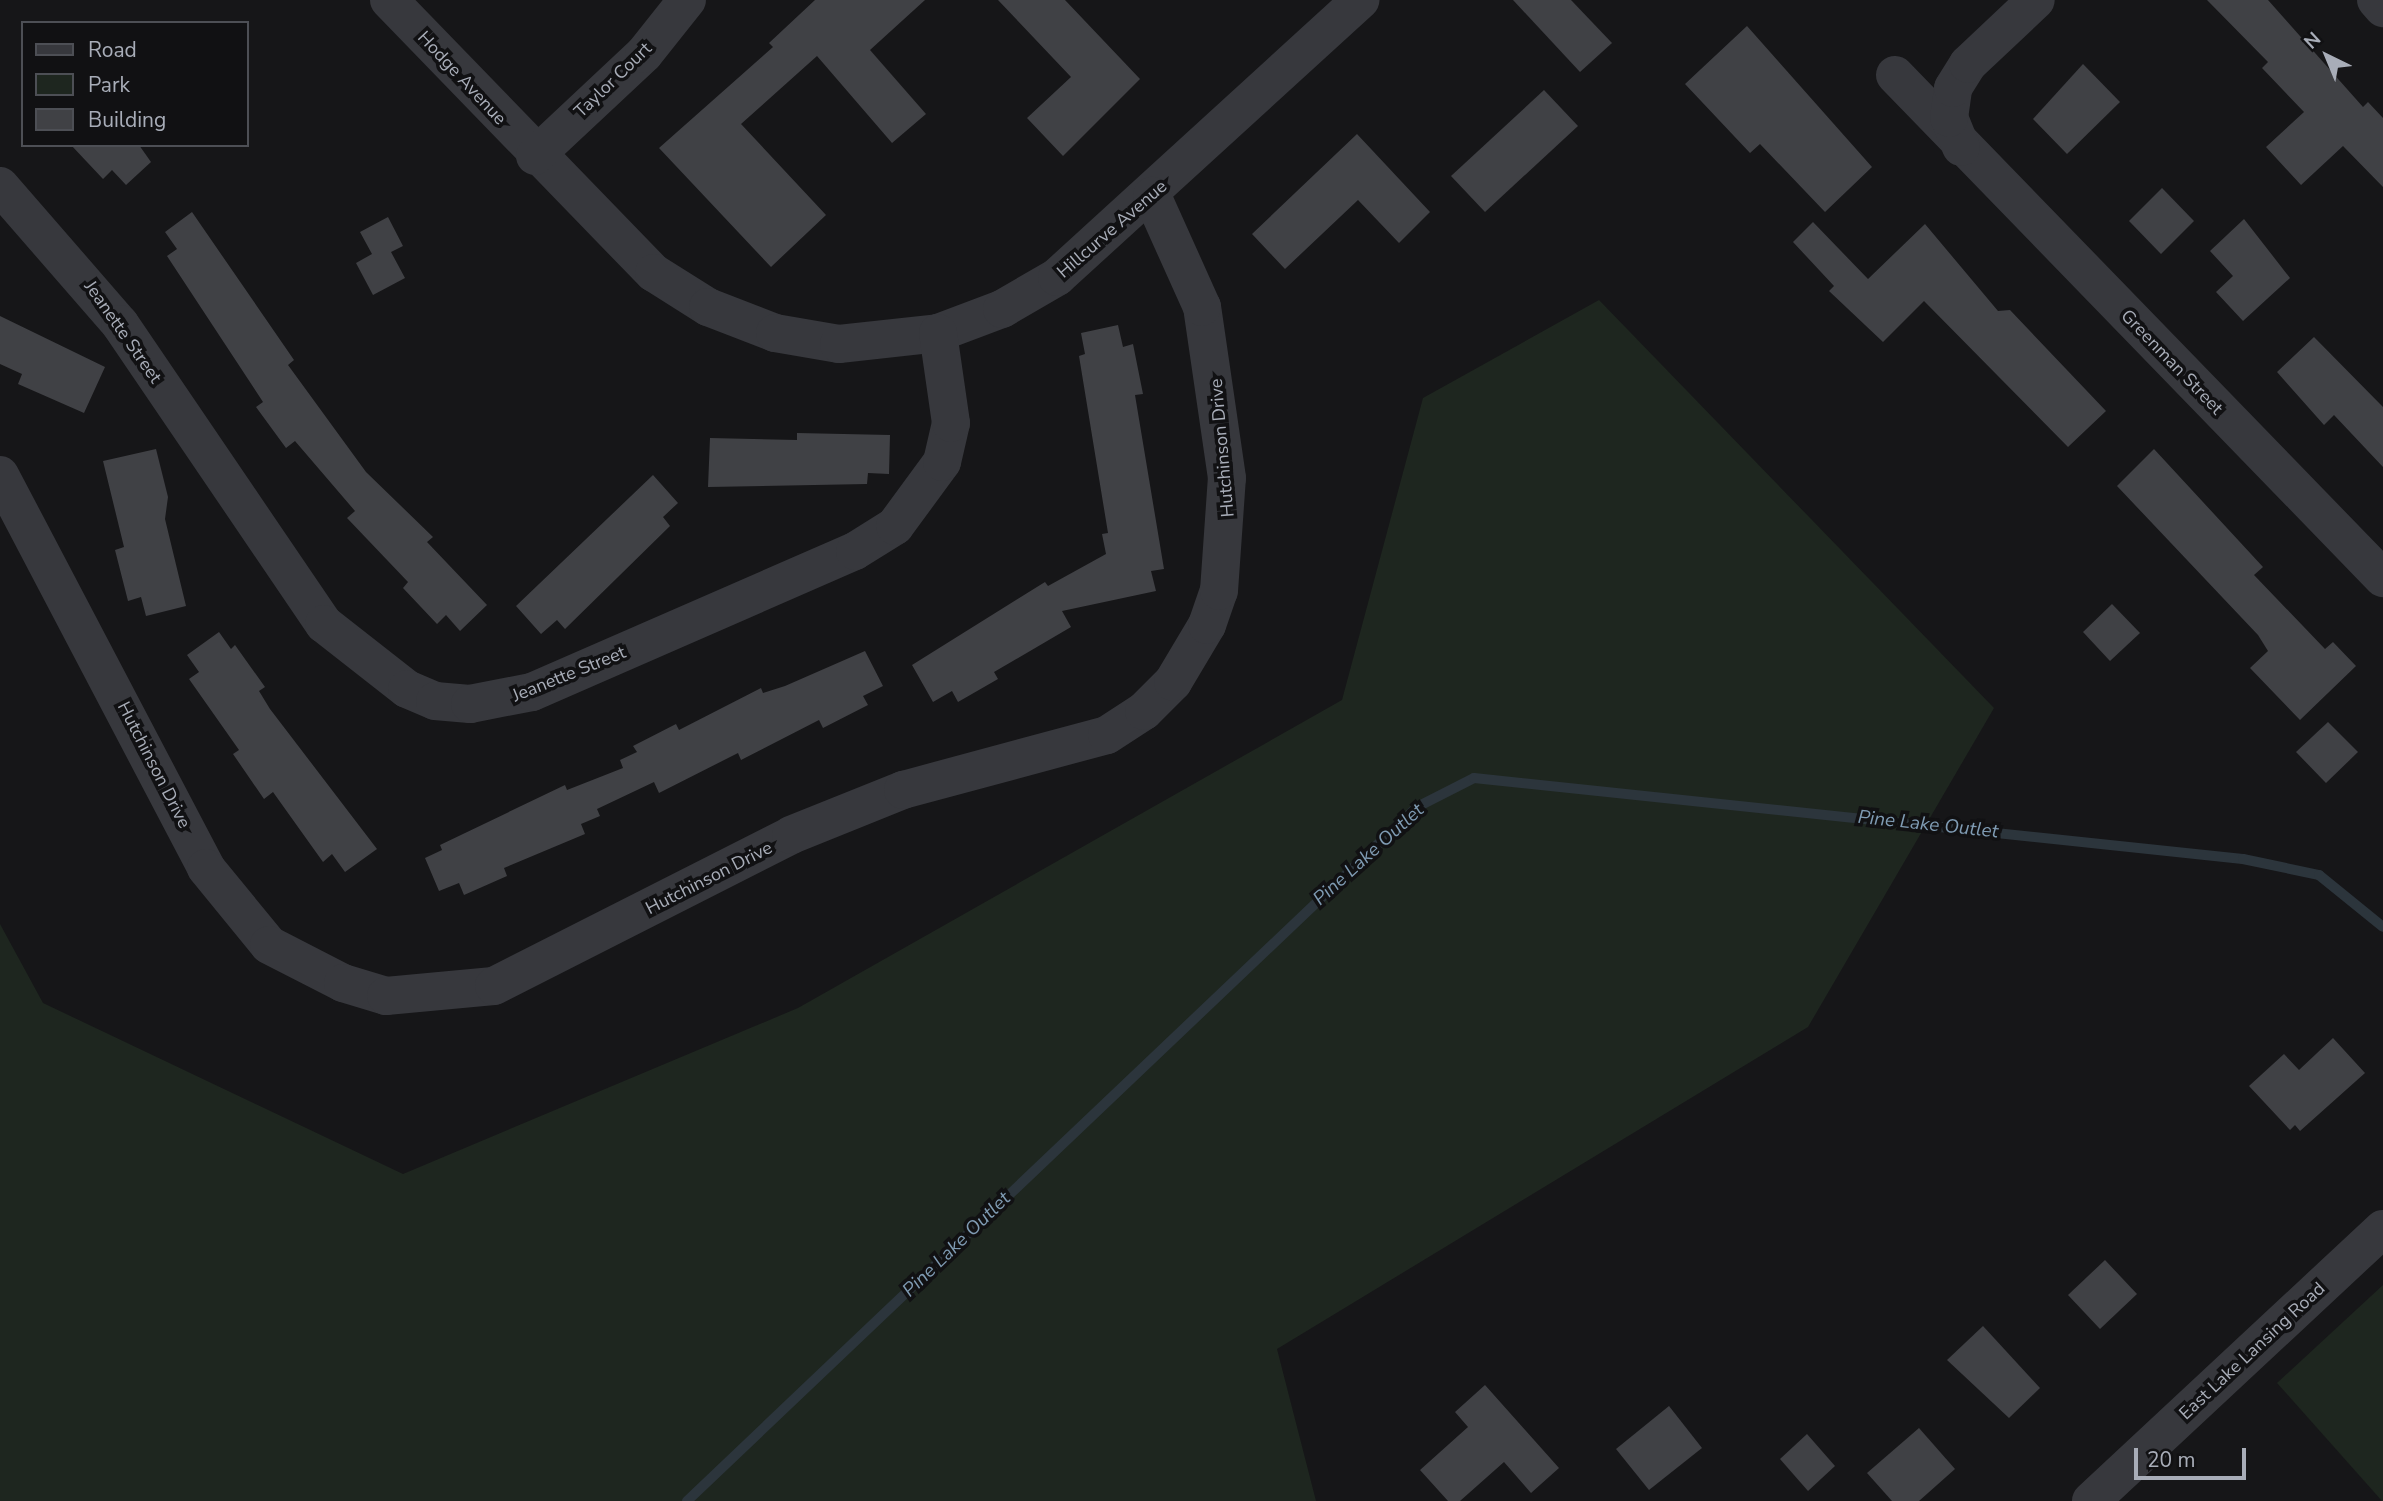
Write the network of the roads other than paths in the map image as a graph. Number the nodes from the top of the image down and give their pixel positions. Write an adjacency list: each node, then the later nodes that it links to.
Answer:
1 (389, 0): 9 (street, Hodge Avenue)
2 (687, 0): 9 (street, Taylor Court)
3 (1360, 0): 11 (street, Hillcurve Avenue)
4 (2036, 0): 8 (street)
5 (2376, 0): 6 (street)
6 (2383, 8)
7 (1895, 75): 8 (street, Greenman Street)
8 (1961, 147): 14 (street, Greenman Street)
9 (535, 156): 12 (street, Hillcurve Avenue)
10 (0, 186): 12 (street, Jeanette Street)
11 (1152, 196): 12 (street, Hillcurve Avenue); 13 (street, Hutchinson Drive)
12 (938, 333)
13 (0, 475)
14 (2383, 578)
15 (2383, 1230): 16 (street, East Lake Lansing Road)
16 (2091, 1501)

